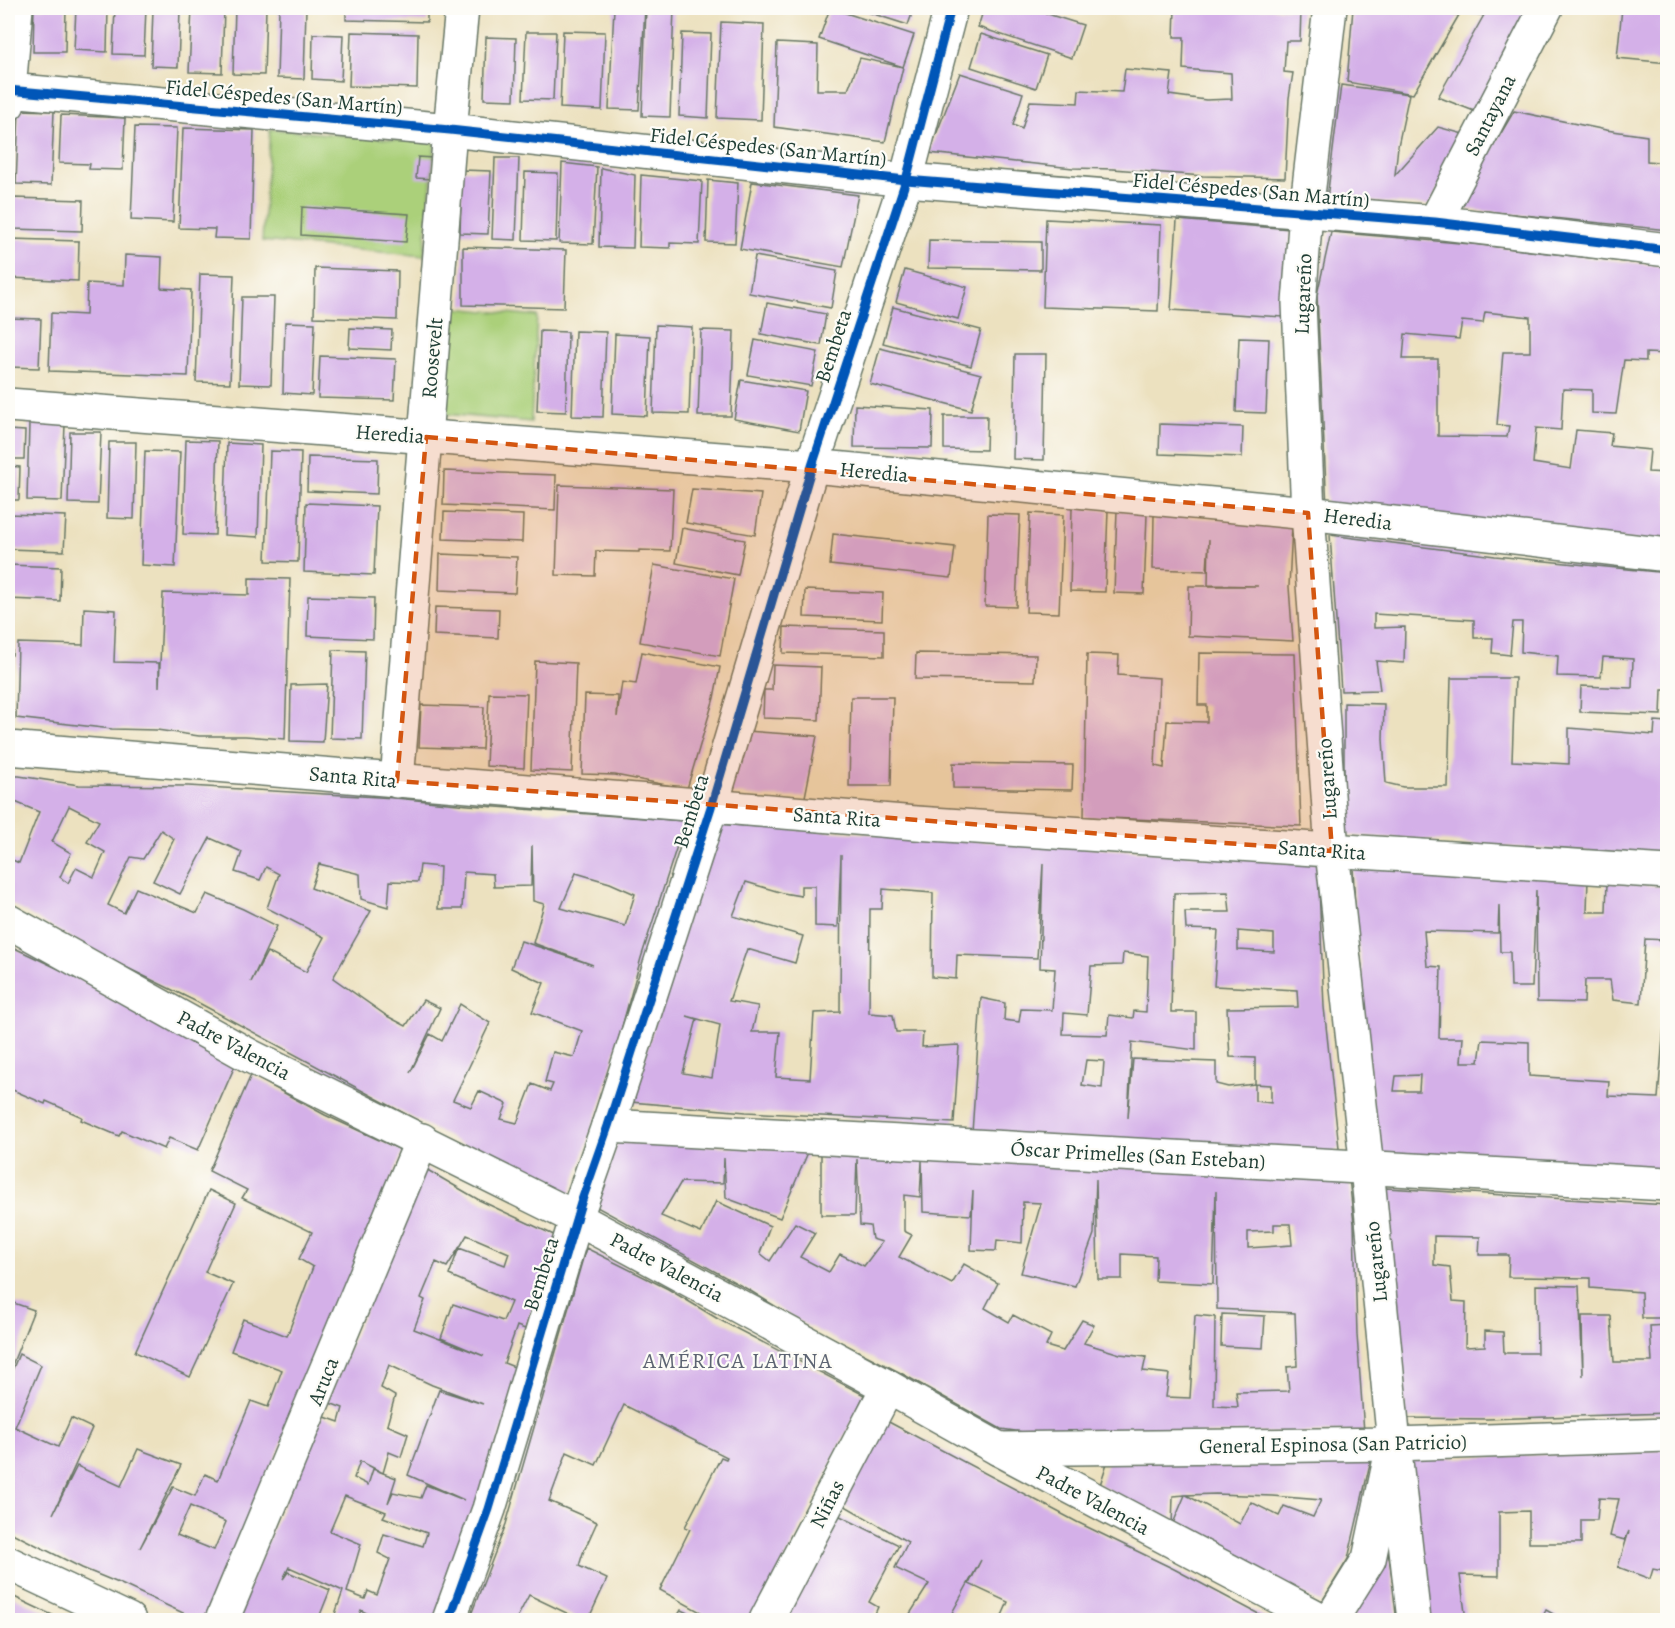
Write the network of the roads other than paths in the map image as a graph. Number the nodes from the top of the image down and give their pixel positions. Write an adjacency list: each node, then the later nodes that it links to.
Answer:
1 (16, 8): 6 (street)
2 (462, 8): 7 (street, Roosevelt)
3 (951, 8): 8 (street, Bembeta)
4 (1330, 8): 9 (street, Lugareño)
5 (1546, 8): 10 (street, Santayana)
6 (8, 95): 7 (street, Fidel Céspedes (San Martín))
7 (450, 130): 8 (street, Fidel Céspedes (San Martín)); 13 (street, Roosevelt)
8 (906, 180): 9 (street, Fidel Céspedes (San Martín)); 14 (street, Bembeta)
9 (1306, 212): 10 (street, Fidel Céspedes (San Martín)); 15 (street, Lugareño)
10 (1435, 222): 11 (street, Fidel Céspedes (San Martín))
11 (1668, 250)
12 (8, 405): 13 (street, Heredia)
13 (426, 436): 14 (street, Heredia); 18 (street, Roosevelt)
14 (812, 466): 15 (street, Heredia); 19 (street, Bembeta)
15 (1308, 513): 16 (street, Heredia); 20 (street, Lugareño)
16 (1668, 555)
17 (8, 748): 18 (street, Santa Rita)
18 (398, 781): 19 (street, Santa Rita)
19 (711, 807): 20 (street, Santa Rita); 23 (street, Bembeta)
20 (1332, 851): 21 (street, Santa Rita); 25 (street, Lugareño)
21 (1668, 872)
22 (8, 921): 24 (street, Padre Valencia)
23 (608, 1126): 25 (street, Óscar Primelles (San Esteban)); 27 (street, Bembeta)
24 (422, 1140): 27 (street, Padre Valencia); 34 (street, Aruca)
25 (1367, 1168): 26 (street, Óscar Primelles (San Esteban)); 30 (street, Lugareño)
26 (1668, 1184)
27 (576, 1218): 28 (street, Padre Valencia); 35 (street, Bembeta)
28 (888, 1387): 31 (street, Padre Valencia); 36 (street, Niñas)
29 (1668, 1435): 30 (street, General Espinosa (San Patricio))
30 (1394, 1444): 31 (street, General Espinosa (San Patricio)); 38 (street); 39 (street, Lugareño)
31 (999, 1449): 37 (street, Padre Valencia)
32 (8, 1563): 33 (street)
33 (129, 1620)
34 (222, 1620)
35 (449, 1620)
36 (766, 1620)
37 (1322, 1620)
38 (1331, 1620)
39 (1414, 1620)

